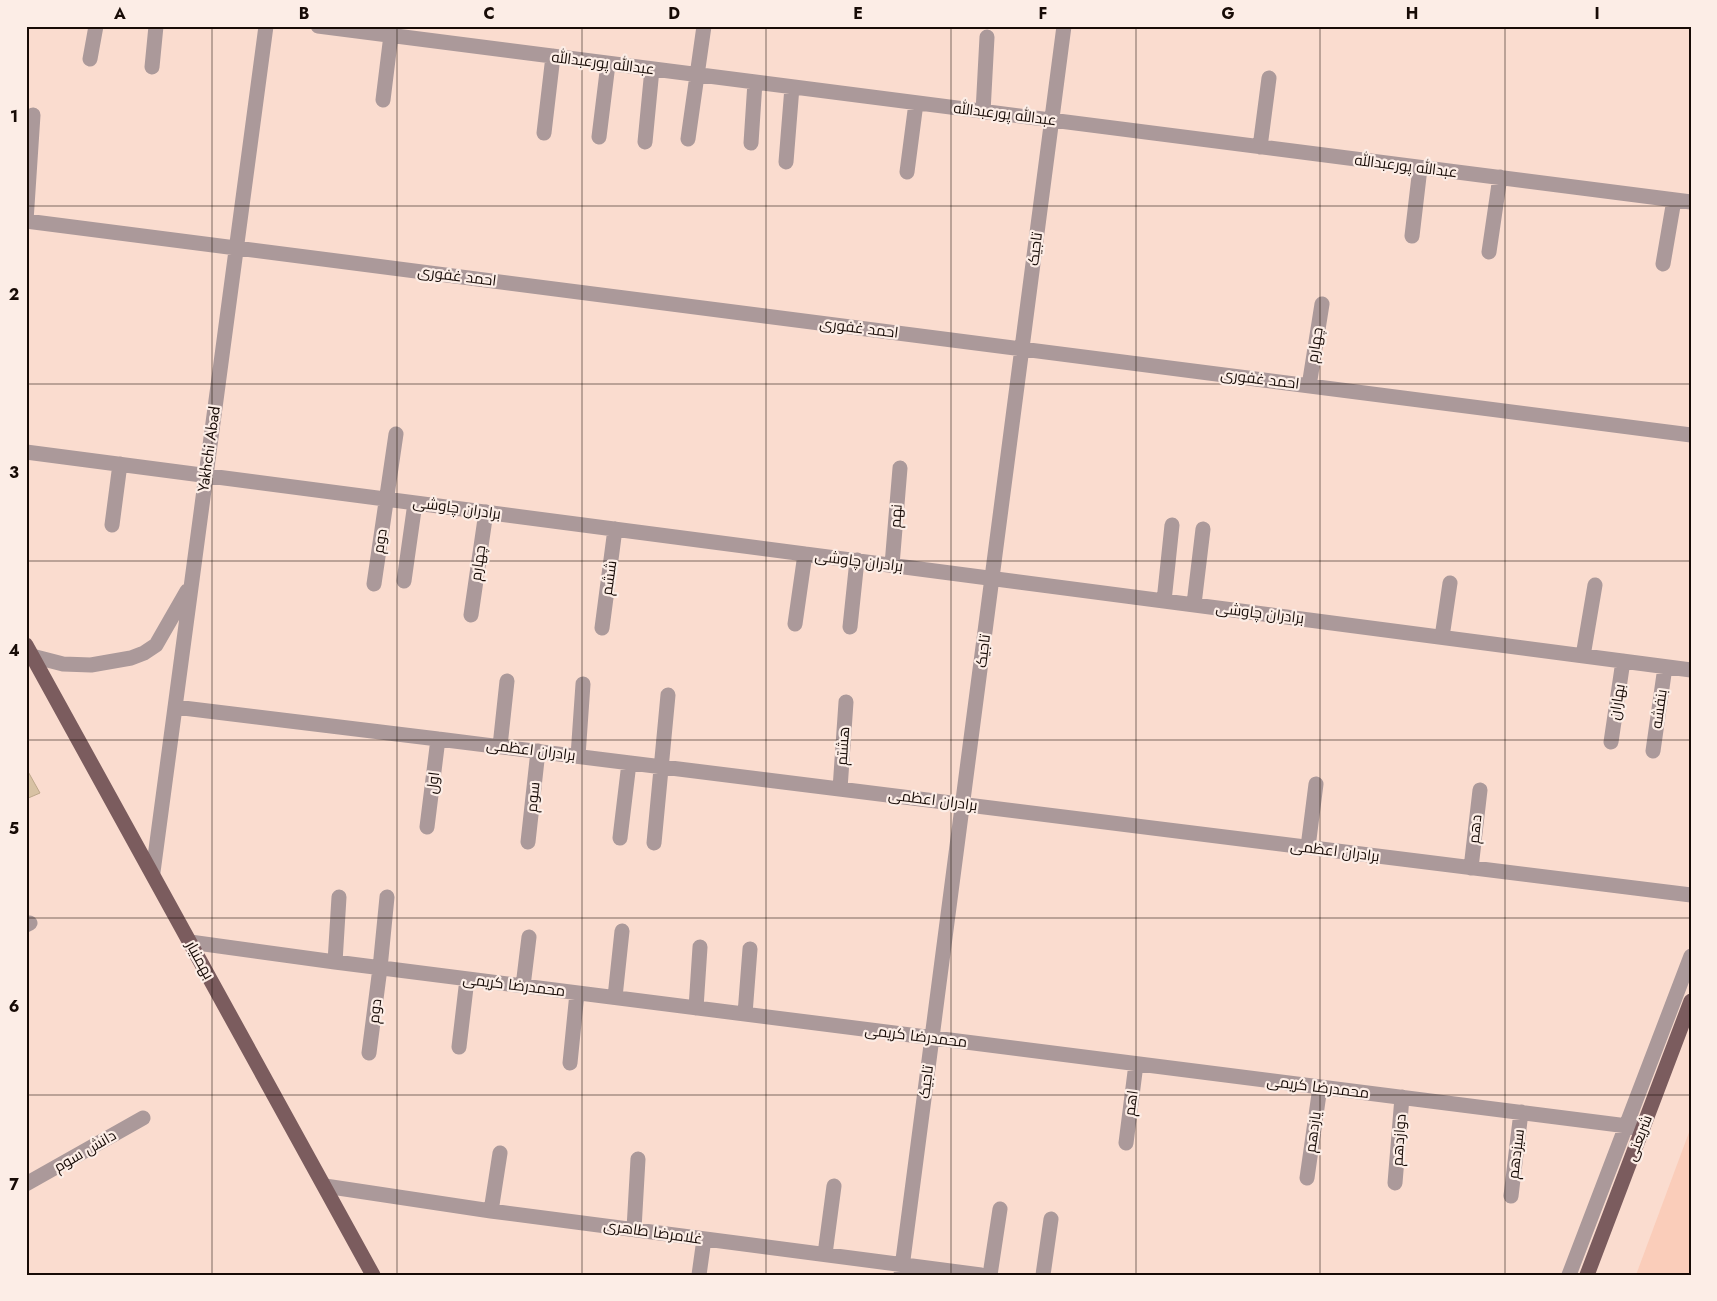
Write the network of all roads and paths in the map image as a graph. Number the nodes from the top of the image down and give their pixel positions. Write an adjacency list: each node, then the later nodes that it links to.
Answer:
1 (96, 26): 10 (street)
2 (156, 26): 12 (street)
3 (266, 26): 37 (street, Yakhchi Abad)
4 (318, 26): 7 (street, عبدالله پورعبدالله)
5 (704, 26): 14 (street)
6 (1064, 26): 22 (street, تاجیک)
7 (391, 31): 9 (street, عبدالله پورعبدالله); 18 (street)
8 (987, 37): 20 (street)
9 (553, 56): 11 (street, عبدالله پورعبدالله); 23 (street)
10 (90, 59)
11 (608, 64): 13 (street, عبدالله پورعبدالله); 24 (street)
12 (152, 67)
13 (652, 69): 14 (street, عبدالله پورعبدالله); 26 (street)
14 (696, 75): 16 (street, عبدالله پورعبدالله); 25 (street)
15 (1269, 78): 28 (street)
16 (755, 82): 17 (street, عبدالله پورعبدالله); 27 (street)
17 (792, 87): 19 (street, عبدالله پورعبدالله); 29 (street)
18 (383, 100)
19 (916, 103): 20 (street, عبدالله پورعبدالله); 31 (street)
20 (984, 112): 22 (street, عبدالله پورعبدالله)
21 (33, 115): 35 (street)
22 (1052, 120): 28 (street, عبدالله پورعبدالله); 41 (street, تاجیک)
23 (544, 133)
24 (599, 136)
25 (688, 139)
26 (644, 142)
27 (752, 143)
28 (1260, 147): 30 (street, عبدالله پورعبدالله)
29 (786, 162)
30 (1420, 168): 32 (street, عبدالله پورعبدالله); 36 (street)
31 (906, 172)
32 (1500, 177): 33 (street, عبدالله پورعبدالله); 38 (street)
33 (1674, 200): 34 (street, عبدالله پورعبدالله); 39 (street)
34 (1691, 202)
35 (26, 221): 37 (street, احمد غفوری)
36 (1412, 236)
37 (236, 248): 41 (street, احمد غفوری); 48 (street, Yakhchi Abad)
38 (1489, 252)
39 (1663, 264)
40 (1322, 304): 42 (street, چهارم)
41 (1022, 349): 42 (street, احمد غفوری); 59 (street, تاجیک)
42 (1309, 386): 44 (street, احمد غفوری)
43 (396, 434): 49 (street)
44 (1691, 434)
45 (26, 452): 46 (street, برادران چاوشی)
46 (120, 464): 48 (street, برادران چاوشی); 52 (street)
47 (900, 468): 58 (street, نهم)
48 (206, 475): 49 (street, برادران چاوشی); 61 (street, Yakhchi Abad)
49 (387, 499): 50 (street, برادران چاوشی); 63 (street, دوم)
50 (416, 502): 51 (street, برادران چاوشی); 60 (street)
51 (486, 512): 54 (street, برادران چاوشی); 67 (street, چهارم)
52 (112, 525)
53 (1172, 525): 65 (street)
54 (615, 529): 56 (street, برادران چاوشی); 70 (street, ششم)
55 (1203, 529): 66 (street)
56 (805, 554): 57 (street, برادران چاوشی); 68 (street)
57 (857, 560): 58 (street, برادران چاوشی); 69 (street)
58 (892, 565): 59 (street, برادران چاوشی)
59 (992, 578): 65 (street, برادران چاوشی); 93 (street, تاجیک)
60 (404, 581)
61 (192, 583): 72 (street); 81 (street, Yakhchi Abad)
62 (1450, 583): 71 (street)
63 (374, 584)
64 (1595, 585): 73 (street)
65 (1164, 601): 66 (street, برادران چاوشی)
66 (1194, 604): 71 (street, برادران چاوشی)
67 (471, 615)
68 (794, 624)
69 (850, 627)
70 (602, 628)
71 (1442, 637): 73 (street, برادران چاوشی)
72 (29, 650): 100 (main road, بهمنیار)
73 (1583, 656): 74 (street, برادران چاوشی)
74 (1623, 661): 75 (street, برادران چاوشی); 83 (street, بهاران)
75 (1665, 667): 76 (street, برادران چاوشی); 85 (street, بنفشه)
76 (1691, 670)
77 (507, 681): 84 (street)
78 (583, 684): 87 (street)
79 (668, 694): 89 (street)
80 (846, 702): 91 (street, هشتم)
81 (174, 708): 82 (street, برادران اعظمی); 100 (street, Yakhchi Abad)
82 (438, 738): 84 (street, برادران اعظمی); 94 (street, اول)
83 (1611, 742)
84 (500, 746): 86 (street, برادران اعظمی)
85 (1653, 751)
86 (538, 752): 87 (street, برادران اعظمی); 96 (street, سوم)
87 (578, 756): 88 (street, برادران اعظمی)
88 (629, 763): 89 (street, برادران اعظمی); 95 (street)
89 (662, 766): 91 (street, برادران اعظمی); 97 (street)
90 (1316, 784): 98 (street)
91 (840, 789): 93 (street, برادران اعظمی)
92 (1480, 790): 99 (street, دهم)
93 (963, 804): 98 (street, برادران اعظمی); 119 (street, تاجیک)
94 (427, 826)
95 (620, 838)
96 (528, 842)
97 (654, 843)
98 (1308, 847): 99 (street, برادران اعظمی)
99 (1471, 868): 101 (street, برادران اعظمی)
100 (152, 872): 106 (main road, بهمنیار)
101 (1691, 895)
102 (339, 898): 110 (street)
103 (387, 898): 111 (street)
104 (622, 931): 115 (street)
105 (529, 937): 113 (street)
106 (190, 942): 110 (street, محمدرضا کریمی); 136 (main road, بهمنیار)
107 (700, 947): 117 (street)
108 (750, 949): 118 (street)
109 (1691, 956): 128 (street)
110 (335, 962): 111 (street, محمدرضا کریمی)
111 (380, 968): 112 (street, محمدرضا کریمی); 121 (street, دوم)
112 (467, 979): 113 (street, محمدرضا کریمی); 120 (street)
113 (523, 986): 114 (street, محمدرضا کریمی)
114 (577, 993): 115 (street, محمدرضا کریمی); 122 (street)
115 (615, 997): 117 (street, محمدرضا کریمی)
116 (1691, 1001): 129 (main road, شریعتی)
117 (696, 1008): 118 (street, محمدرضا کریمی)
118 (745, 1014): 119 (street, محمدرضا کریمی)
119 (932, 1038): 123 (street, محمدرضا کریمی); 145 (street, تاجیک)
120 (458, 1046)
121 (369, 1053)
122 (570, 1063)
123 (1136, 1064): 124 (street, محمدرضا کریمی); 130 (street, اهم)
124 (1320, 1087): 125 (street, محمدرضا کریمی); 133 (street, یازدهم)
125 (1402, 1097): 126 (street, محمدرضا کریمی); 134 (street, دوازدهم)
126 (1521, 1112): 128 (street, محمدرضا کریمی); 138 (street, سیزدهم)
127 (143, 1118): 135 (street, دانش سوم)
128 (1626, 1126): 129 (street, محمدرضا کریمی); 151 (street)
129 (1643, 1128): 152 (main road, شریعتی)
130 (1126, 1143)
131 (500, 1153): 140 (street)
132 (638, 1159): 142 (street)
133 (1307, 1178)
134 (1395, 1183)
135 (26, 1184)
136 (325, 1186): 140 (street, غلامرضا طاهری); 146 (main road, بهمنیار)
137 (834, 1186): 144 (street)
138 (1511, 1196)
139 (1000, 1209): 149 (street)
140 (491, 1211): 142 (street, غلامرضا طاهری)
141 (1051, 1220): 150 (street)
142 (634, 1229): 143 (street, غلامرضا طاهری)
143 (704, 1239): 144 (street, غلامرضا طاهری); 147 (street)
144 (825, 1254): 145 (street, غلامرضا طاهری)
145 (902, 1270): 148 (street, غلامرضا طاهری)
146 (373, 1275)
147 (699, 1275)
148 (981, 1275)
149 (990, 1275)
150 (1042, 1275)
151 (1569, 1275)
152 (1587, 1275)

